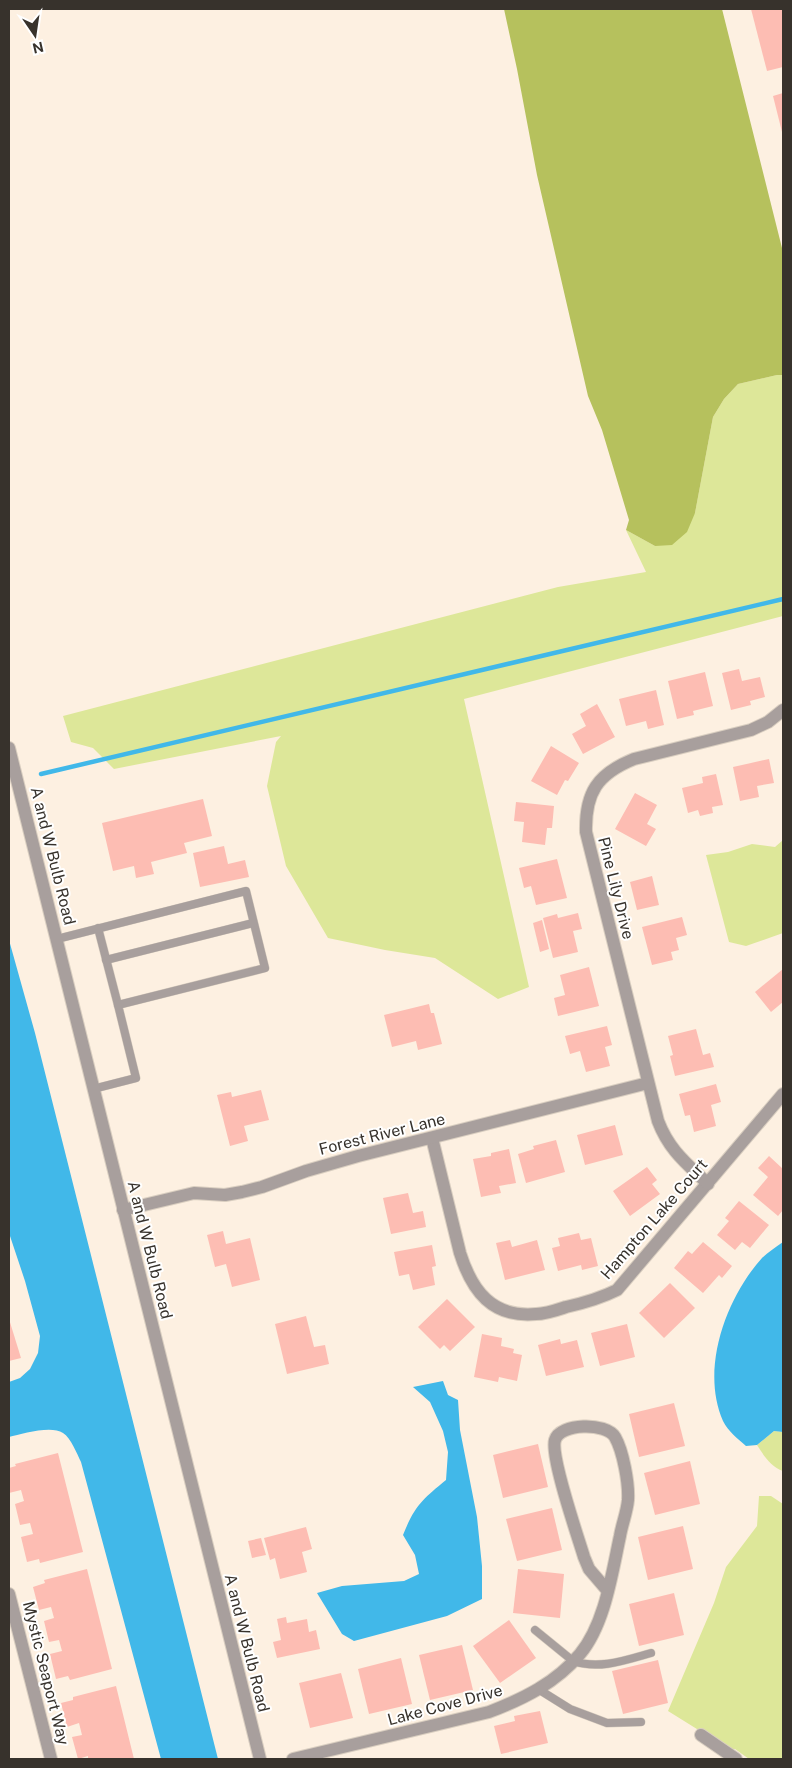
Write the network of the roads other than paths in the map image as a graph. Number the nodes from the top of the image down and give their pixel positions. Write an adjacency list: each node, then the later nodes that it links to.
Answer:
1 (783, 710): 8 (street, Pine Lily Drive)
2 (9, 748): 5 (street, A and W Bulb Road)
3 (253, 923): 4 (lane); 6 (lane); 7 (lane)
4 (98, 928): 5 (lane); 6 (lane)
5 (56, 939): 9 (street, A and W Bulb Road)
6 (106, 960): 7 (lane)
7 (118, 1005): 9 (lane)
8 (648, 1083): 11 (street, Forest River Lane); 12 (street, Pine Lily Drive)
9 (93, 1089): 13 (street, A and W Bulb Road)
10 (783, 1094): 12 (street, Hampton Lake Court)
11 (432, 1138): 12 (street, Hampton Lake Court); 13 (street, Forest River Lane)
12 (708, 1184)
13 (123, 1210): 24 (street, A and W Bulb Road)
14 (607, 1590): 14 (street, Lake Cove Drive); 19 (street, Lake Cove Drive)
15 (9, 1594): 17 (street, Mystic Seaport Way)
16 (535, 1630): 19 (lane)
17 (14, 1638): 23 (street, Mystic Seaport Way)
18 (651, 1653): 19 (lane)
19 (573, 1661): 20 (street, Lake Cove Drive)
20 (538, 1690): 21 (lane); 25 (street, Lake Cove Drive)
21 (641, 1722)
22 (701, 1735): 26 (street)
23 (51, 1759)
24 (260, 1759)
25 (293, 1759)
26 (736, 1759)

